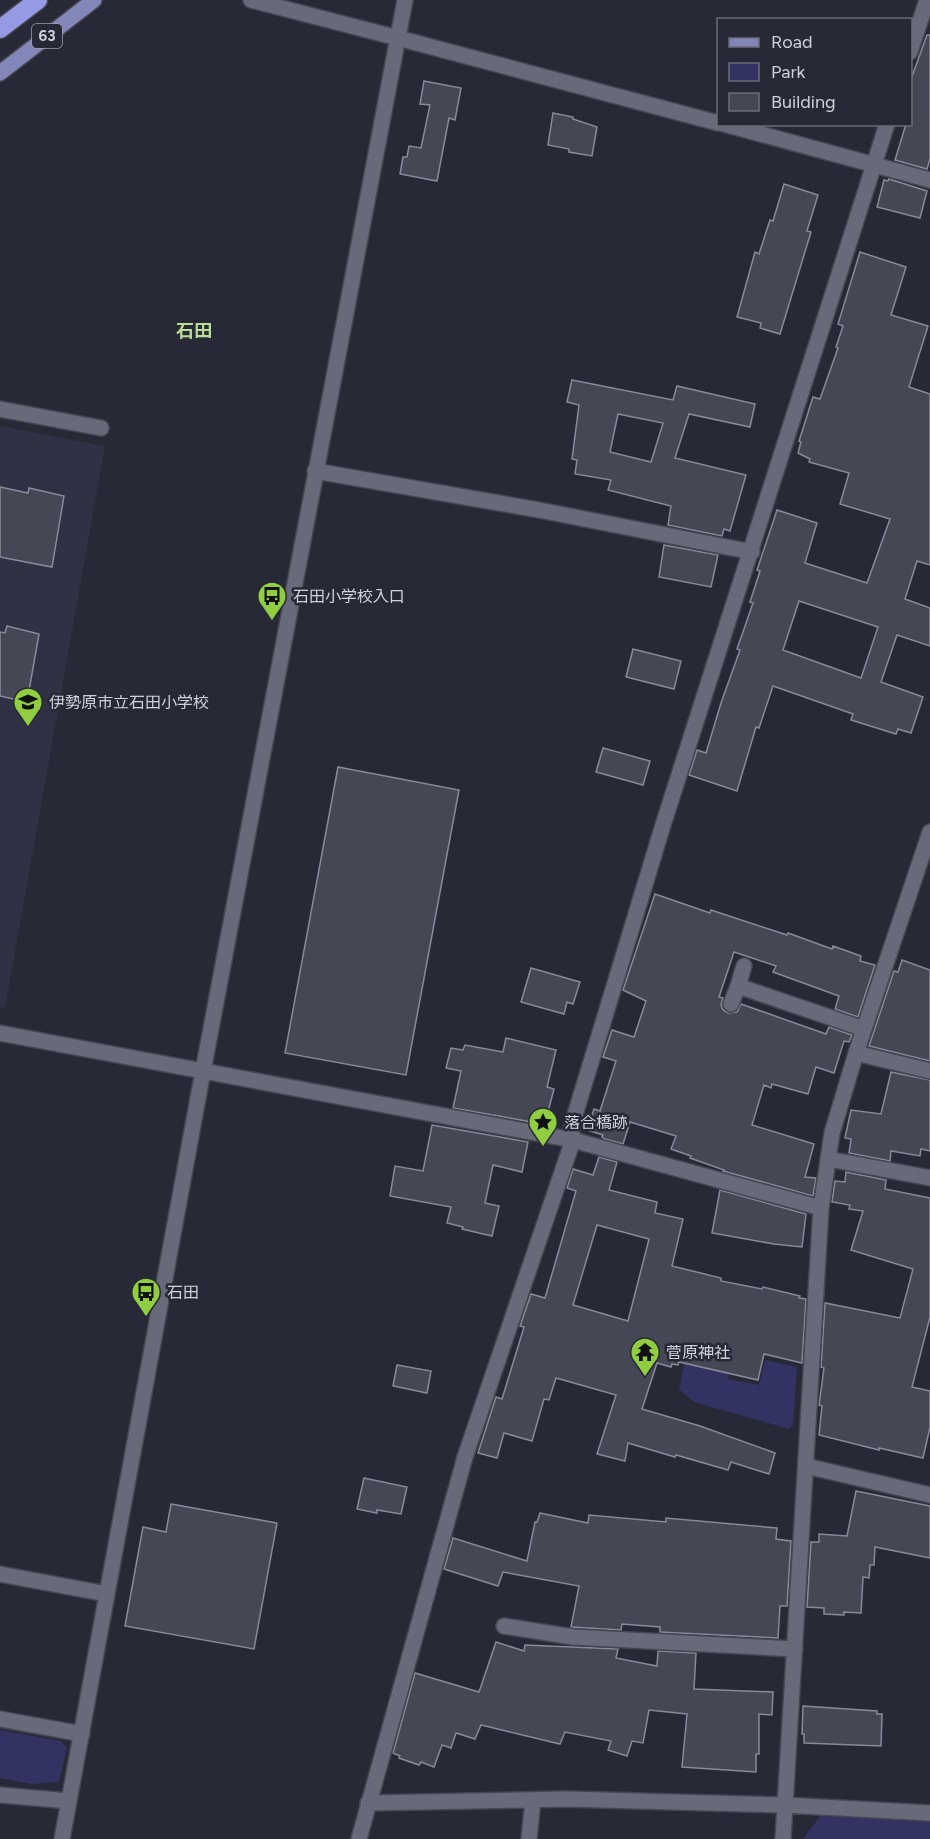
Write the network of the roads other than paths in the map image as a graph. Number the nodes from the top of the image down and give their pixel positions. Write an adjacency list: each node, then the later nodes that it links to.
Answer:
1 (38, 0): 6 (highway)
2 (94, 0): 9 (main road, 63)
3 (251, 0): 7 (street)
4 (405, 0): 7 (street)
5 (927, 0): 8 (street)
6 (0, 29)
7 (398, 38): 10 (street); 17 (street)
8 (912, 46)
9 (0, 73)
10 (717, 123)
11 (731, 126): 13 (street)
12 (886, 126): 13 (street)
13 (873, 165): 14 (street); 18 (street)
14 (930, 180)
15 (0, 409): 16 (street)
16 (101, 428)
17 (315, 471): 18 (street); 26 (street)
18 (752, 552): 28 (street)
19 (930, 832): 23 (street)
20 (744, 966): 21 (street)
21 (738, 986): 22 (street); 23 (street)
22 (731, 1004)
23 (864, 1029): 25 (street)
24 (0, 1033): 26 (street)
25 (856, 1053): 27 (street); 29 (street)
26 (203, 1071): 28 (street); 35 (street)
27 (930, 1071)
28 (573, 1140): 31 (street); 43 (street)
29 (828, 1159): 30 (street); 31 (street)
30 (930, 1178)
31 (821, 1208): 32 (street)
32 (806, 1466): 33 (street); 37 (street)
33 (930, 1495)
34 (0, 1574): 35 (street)
35 (107, 1594): 39 (street)
36 (504, 1626): 37 (street)
37 (795, 1649): 44 (street)
38 (0, 1719): 39 (street)
39 (82, 1734): 42 (street)
40 (0, 1795): 42 (street)
41 (533, 1800): 43 (street); 44 (street); 48 (street)
42 (69, 1801): 46 (street)
43 (368, 1803): 47 (street)
44 (784, 1805): 45 (street); 49 (street)
45 (930, 1813)
46 (62, 1839)
47 (359, 1839)
48 (530, 1839)
49 (783, 1839)

